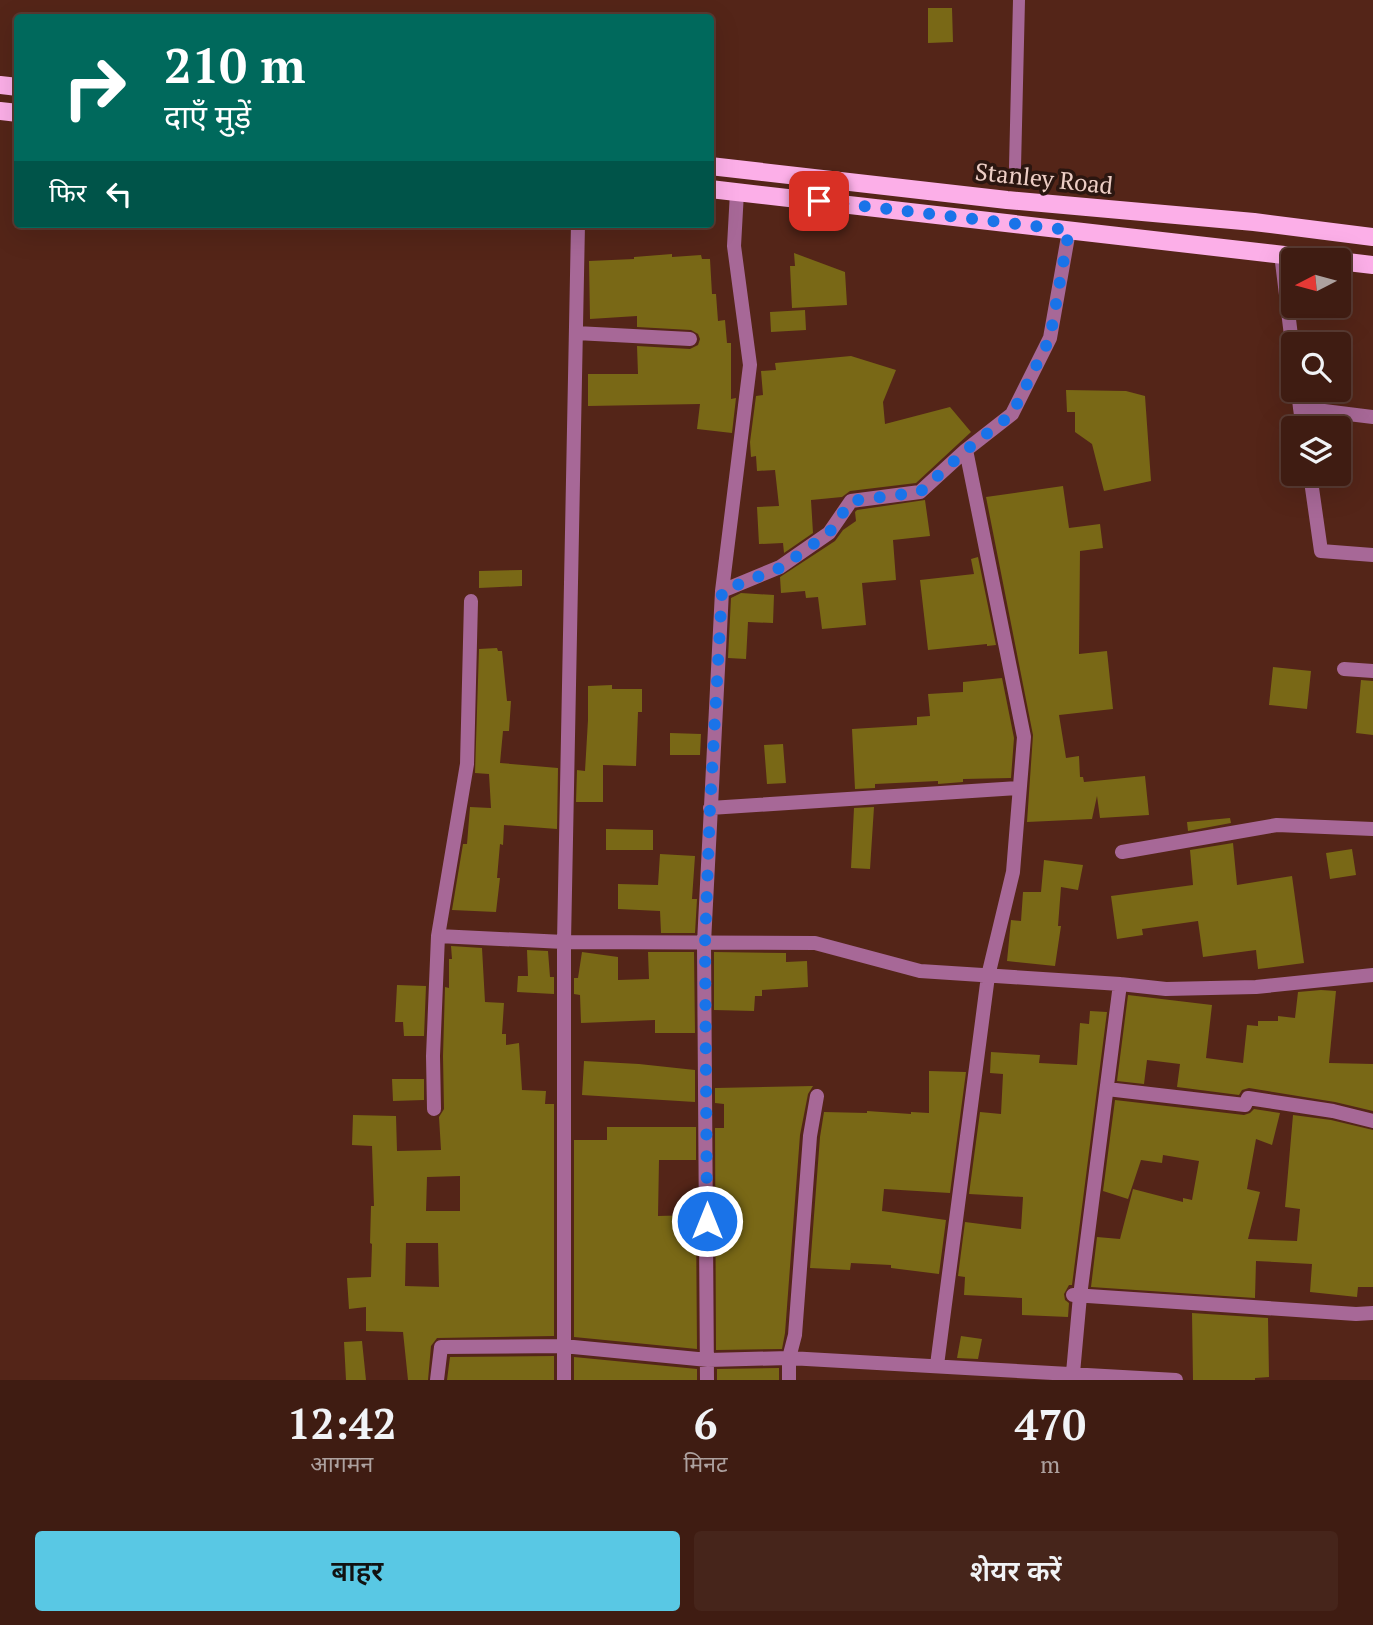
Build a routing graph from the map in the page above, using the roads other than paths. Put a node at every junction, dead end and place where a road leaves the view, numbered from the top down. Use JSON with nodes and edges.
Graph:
{"nodes":[{"id":1,"x":1019,"y":0,"type":"edge"},
{"id":2,"x":714,"y":166,"type":"edge"},
{"id":3,"x":1016,"y":167,"type":"dead end"},
{"id":4,"x":714,"y":189,"type":"edge"},
{"id":5,"x":737,"y":192,"type":"junction"},
{"id":6,"x":578,"y":228,"type":"edge"},
{"id":7,"x":1069,"y":230,"type":"junction"},
{"id":8,"x":1373,"y":237,"type":"edge"},
{"id":9,"x":1281,"y":254,"type":"edge"},
{"id":10,"x":1351,"y":263,"type":"edge"},
{"id":11,"x":1373,"y":265,"type":"edge"},
{"id":12,"x":576,"y":333,"type":"junction"},
{"id":13,"x":690,"y":339,"type":"dead end"},
{"id":14,"x":1299,"y":402,"type":"edge"},
{"id":15,"x":1300,"y":408,"type":"junction"},
{"id":16,"x":1301,"y":416,"type":"edge"},
{"id":17,"x":1373,"y":417,"type":"edge"},
{"id":18,"x":966,"y":450,"type":"junction"},
{"id":19,"x":1312,"y":486,"type":"edge"},
{"id":20,"x":1373,"y":555,"type":"edge"},
{"id":21,"x":722,"y":591,"type":"junction"},
{"id":22,"x":471,"y":601,"type":"dead end"},
{"id":23,"x":1344,"y":669,"type":"dead end"},
{"id":24,"x":1373,"y":671,"type":"edge"},
{"id":25,"x":1019,"y":788,"type":"junction"},
{"id":26,"x":710,"y":808,"type":"junction"},
{"id":27,"x":1373,"y":829,"type":"edge"},
{"id":28,"x":1122,"y":852,"type":"dead end"},
{"id":29,"x":438,"y":936,"type":"junction"},
{"id":30,"x":564,"y":942,"type":"junction"},
{"id":31,"x":705,"y":943,"type":"junction"},
{"id":32,"x":988,"y":975,"type":"junction"},
{"id":33,"x":1373,"y":975,"type":"edge"},
{"id":34,"x":1120,"y":984,"type":"junction"},
{"id":35,"x":1107,"y":1089,"type":"junction"},
{"id":36,"x":817,"y":1096,"type":"dead end"},
{"id":37,"x":434,"y":1108,"type":"dead end"},
{"id":38,"x":1373,"y":1121,"type":"edge"},
{"id":39,"x":1076,"y":1296,"type":"junction"},
{"id":40,"x":1373,"y":1313,"type":"edge"},
{"id":41,"x":563,"y":1346,"type":"junction"},
{"id":42,"x":789,"y":1358,"type":"junction"},
{"id":43,"x":708,"y":1360,"type":"junction"},
{"id":44,"x":937,"y":1366,"type":"junction"},
{"id":45,"x":1073,"y":1373,"type":"junction"},
{"id":46,"x":437,"y":1380,"type":"edge"},
{"id":47,"x":564,"y":1380,"type":"edge"},
{"id":48,"x":707,"y":1380,"type":"edge"},
{"id":49,"x":789,"y":1380,"type":"edge"},
{"id":50,"x":1176,"y":1380,"type":"edge"}],
"edges":[{"from":1,"to":3,"type":"lane"},
{"from":2,"to":8,"type":"main road","name":"Stanley Road"},
{"from":4,"to":5,"type":"main road","name":"Stanley Road"},
{"from":5,"to":7,"type":"main road","name":"Stanley Road"},
{"from":5,"to":21,"type":"street"},
{"from":6,"to":12,"type":"street"},
{"from":7,"to":9,"type":"main road","name":"Stanley Road"},
{"from":7,"to":18,"type":"street"},
{"from":10,"to":11,"type":"main road","name":"Stanley Road"},
{"from":12,"to":13,"type":"street"},
{"from":12,"to":30,"type":"street"},
{"from":14,"to":15,"type":"street"},
{"from":15,"to":16,"type":"street"},
{"from":15,"to":17,"type":"street"},
{"from":18,"to":21,"type":"street"},
{"from":18,"to":25,"type":"street"},
{"from":19,"to":20,"type":"street"},
{"from":21,"to":26,"type":"street"},
{"from":22,"to":29,"type":"street"},
{"from":23,"to":24,"type":"street"},
{"from":25,"to":26,"type":"street"},
{"from":25,"to":32,"type":"street"},
{"from":26,"to":31,"type":"street"},
{"from":27,"to":28,"type":"street"},
{"from":29,"to":30,"type":"street"},
{"from":29,"to":37,"type":"street"},
{"from":30,"to":31,"type":"street"},
{"from":30,"to":41,"type":"street"},
{"from":31,"to":32,"type":"street"},
{"from":31,"to":43,"type":"street"},
{"from":32,"to":34,"type":"street"},
{"from":32,"to":44,"type":"street"},
{"from":33,"to":34,"type":"street"},
{"from":34,"to":35,"type":"street"},
{"from":35,"to":38,"type":"street"},
{"from":35,"to":39,"type":"street"},
{"from":36,"to":42,"type":"street"},
{"from":39,"to":40,"type":"street"},
{"from":39,"to":45,"type":"street"},
{"from":41,"to":43,"type":"street"},
{"from":41,"to":46,"type":"street"},
{"from":41,"to":47,"type":"street"},
{"from":42,"to":43,"type":"street"},
{"from":42,"to":44,"type":"street"},
{"from":42,"to":49,"type":"street"},
{"from":43,"to":48,"type":"street"},
{"from":44,"to":45,"type":"street"},
{"from":45,"to":50,"type":"street"}]}
